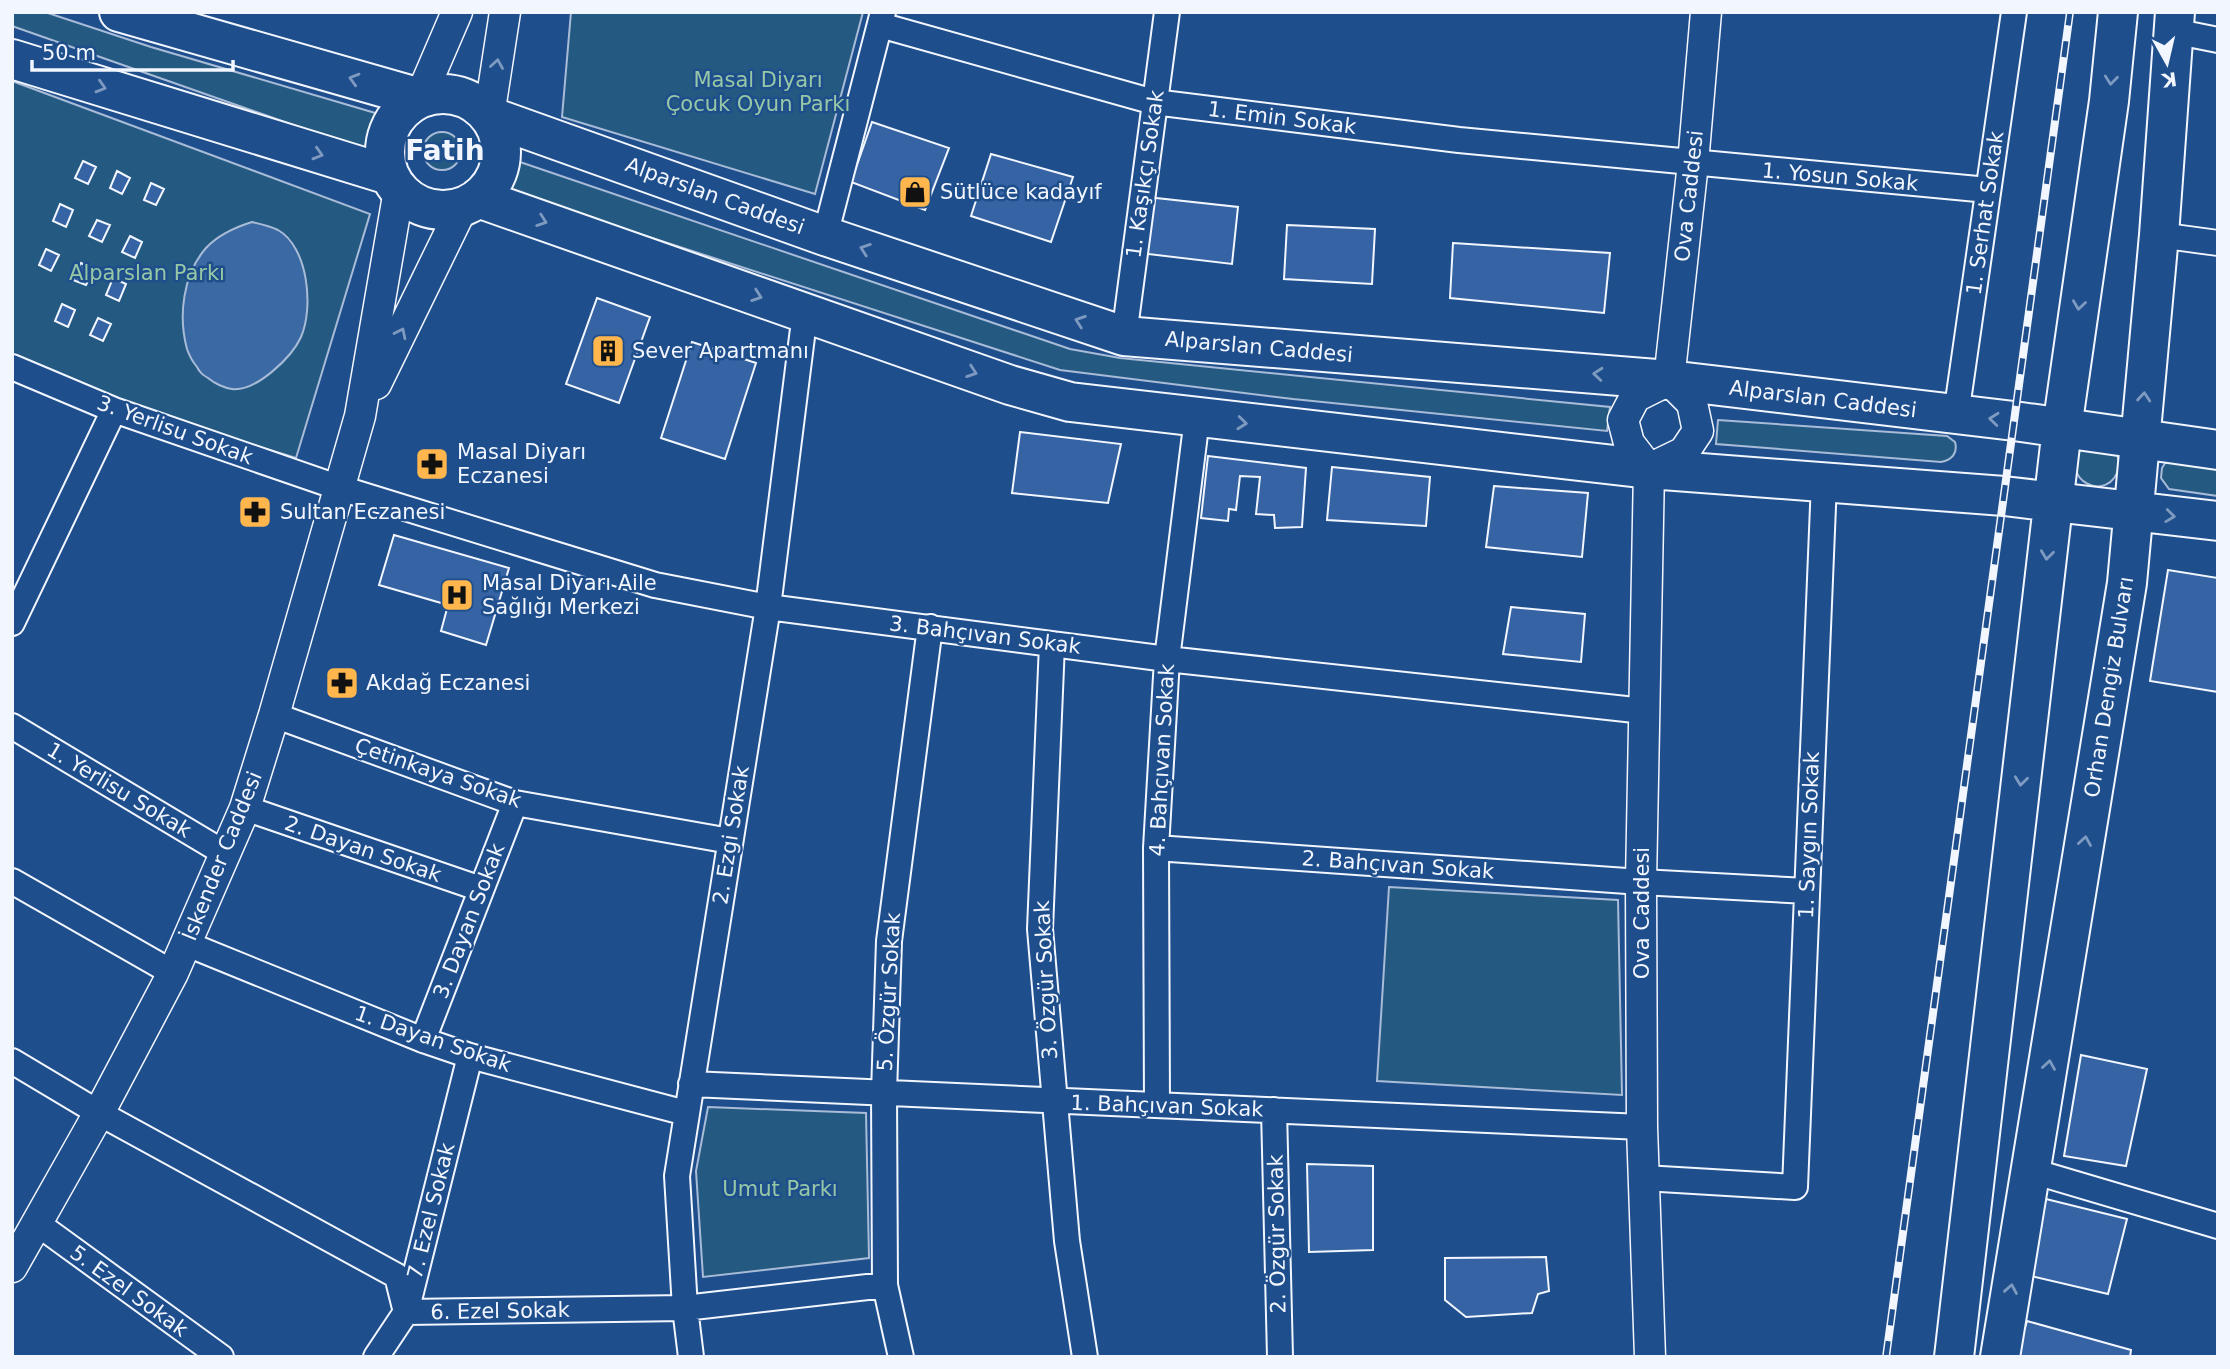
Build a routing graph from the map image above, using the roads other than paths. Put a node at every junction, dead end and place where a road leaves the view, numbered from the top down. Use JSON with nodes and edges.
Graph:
{"nodes":[{"id":1,"x":119,"y":12,"type":"edge"},
{"id":2,"x":457,"y":12,"type":"edge"},
{"id":3,"x":505,"y":12,"type":"edge"},
{"id":4,"x":1167,"y":12,"type":"edge"},
{"id":5,"x":1706,"y":12,"type":"edge"},
{"id":6,"x":2014,"y":12,"type":"edge"},
{"id":7,"x":2118,"y":12,"type":"edge"},
{"id":8,"x":882,"y":18,"type":"edge"},
{"id":9,"x":2174,"y":22,"type":"edge"},
{"id":10,"x":2218,"y":40,"type":"edge"},
{"id":11,"x":12,"y":59,"type":"edge"},
{"id":12,"x":420,"y":98,"type":"junction"},
{"id":13,"x":1154,"y":102,"type":"junction"},
{"id":14,"x":489,"y":116,"type":"junction"},
{"id":15,"x":1693,"y":163,"type":"junction"},
{"id":16,"x":394,"y":183,"type":"junction"},
{"id":17,"x":1987,"y":190,"type":"junction"},
{"id":18,"x":470,"y":202,"type":"junction"},
{"id":19,"x":2159,"y":235,"type":"junction"},
{"id":20,"x":825,"y":236,"type":"junction"},
{"id":21,"x":2218,"y":243,"type":"edge"},
{"id":22,"x":805,"y":313,"type":"junction"},
{"id":23,"x":1124,"y":336,"type":"junction"},
{"id":24,"x":12,"y":367,"type":"edge"},
{"id":25,"x":1669,"y":380,"type":"junction"},
{"id":26,"x":114,"y":410,"type":"junction"},
{"id":27,"x":1956,"y":415,"type":"junction"},
{"id":28,"x":360,"y":416,"type":"junction"},
{"id":29,"x":1197,"y":418,"type":"junction"},
{"id":30,"x":2062,"y":428,"type":"junction"},
{"id":31,"x":2140,"y":439,"type":"junction"},
{"id":32,"x":2218,"y":450,"type":"edge"},
{"id":33,"x":1649,"y":469,"type":"junction"},
{"id":34,"x":1824,"y":482,"type":"junction"},
{"id":35,"x":340,"y":488,"type":"junction"},
{"id":36,"x":2053,"y":503,"type":"junction"},
{"id":37,"x":2133,"y":512,"type":"junction"},
{"id":38,"x":2218,"y":522,"type":"edge"},
{"id":39,"x":768,"y":607,"type":"junction"},
{"id":40,"x":12,"y":623,"type":"edge"},
{"id":41,"x":930,"y":627,"type":"junction"},
{"id":42,"x":1052,"y":644,"type":"junction"},
{"id":43,"x":1167,"y":659,"type":"junction"},
{"id":44,"x":1644,"y":711,"type":"junction"},
{"id":45,"x":274,"y":715,"type":"junction"},
{"id":46,"x":12,"y":726,"type":"edge"},
{"id":47,"x":515,"y":803,"type":"junction"},
{"id":48,"x":245,"y":808,"type":"junction"},
{"id":49,"x":730,"y":841,"type":"junction"},
{"id":50,"x":1156,"y":848,"type":"junction"},
{"id":51,"x":226,"y":854,"type":"junction"},
{"id":52,"x":12,"y":881,"type":"edge"},
{"id":53,"x":1641,"y":882,"type":"junction"},
{"id":54,"x":481,"y":889,"type":"junction"},
{"id":55,"x":1807,"y":891,"type":"junction"},
{"id":56,"x":187,"y":944,"type":"junction"},
{"id":57,"x":173,"y":973,"type":"junction"},
{"id":58,"x":422,"y":1040,"type":"junction"},
{"id":59,"x":470,"y":1056,"type":"junction"},
{"id":60,"x":12,"y":1061,"type":"edge"},
{"id":61,"x":691,"y":1084,"type":"junction"},
{"id":62,"x":884,"y":1093,"type":"junction"},
{"id":63,"x":1054,"y":1101,"type":"junction"},
{"id":64,"x":1157,"y":1105,"type":"junction"},
{"id":65,"x":1274,"y":1110,"type":"junction"},
{"id":66,"x":99,"y":1113,"type":"junction"},
{"id":67,"x":687,"y":1113,"type":"junction"},
{"id":68,"x":1642,"y":1127,"type":"junction"},
{"id":69,"x":2032,"y":1171,"type":"junction"},
{"id":70,"x":1644,"y":1178,"type":"junction"},
{"id":71,"x":38,"y":1224,"type":"junction"},
{"id":72,"x":2218,"y":1226,"type":"edge"},
{"id":73,"x":12,"y":1267,"type":"edge"},
{"id":74,"x":885,"y":1285,"type":"junction"},
{"id":75,"x":685,"y":1308,"type":"junction"},
{"id":76,"x":406,"y":1312,"type":"junction"},
{"id":77,"x":221,"y":1357,"type":"edge"},
{"id":78,"x":376,"y":1357,"type":"edge"},
{"id":79,"x":691,"y":1357,"type":"edge"},
{"id":80,"x":901,"y":1357,"type":"edge"},
{"id":81,"x":1085,"y":1357,"type":"edge"},
{"id":82,"x":1280,"y":1357,"type":"edge"},
{"id":83,"x":1650,"y":1357,"type":"edge"},
{"id":84,"x":1954,"y":1357,"type":"edge"},
{"id":85,"x":2000,"y":1357,"type":"edge"}],
"edges":[{"from":12,"to":1,"type":"main road","name":"Alparslan Caddesi","one_way":true},
{"from":2,"to":12,"type":"street"},
{"from":14,"to":3,"type":"street","one_way":true},
{"from":4,"to":13,"type":"street","name":"1. Kaşıkçı Sokak"},
{"from":5,"to":15,"type":"street","name":"Ova Caddesi"},
{"from":6,"to":17,"type":"street","name":"1. Serhat Sokak"},
{"from":7,"to":30,"type":"main road","one_way":true},
{"from":8,"to":13,"type":"street","name":"1. Emin Sokak"},
{"from":8,"to":20,"type":"street"},
{"from":9,"to":10,"type":"street"},
{"from":9,"to":19,"type":"main road","name":"Orhan Dengiz Bulvarı"},
{"from":11,"to":16,"type":"main road","one_way":true},
{"from":12,"to":14,"type":"main road","name":"Alparslan Caddesi"},
{"from":12,"to":16,"type":"main road"},
{"from":13,"to":15,"type":"street","name":"1. Emin Sokak"},
{"from":13,"to":23,"type":"street","name":"1. Kaşıkçı Sokak"},
{"from":14,"to":18,"type":"main road"},
{"from":14,"to":20,"type":"main road","name":"Alparslan Caddesi"},
{"from":15,"to":17,"type":"street","name":"1. Yosun Sokak"},
{"from":15,"to":25,"type":"street","name":"Ova Caddesi"},
{"from":16,"to":18,"type":"main road"},
{"from":16,"to":28,"type":"street"},
{"from":17,"to":27,"type":"street","name":"1. Serhat Sokak"},
{"from":18,"to":22,"type":"main road","one_way":true},
{"from":28,"to":18,"type":"street","one_way":true},
{"from":19,"to":21,"type":"street"},
{"from":31,"to":19,"type":"main road","name":"Orhan Dengiz Bulvarı","one_way":true},
{"from":23,"to":20,"type":"main road","name":"Alparslan Caddesi","one_way":true},
{"from":22,"to":29,"type":"main road","one_way":true},
{"from":22,"to":39,"type":"street","name":"2. Ezgi Sokak"},
{"from":25,"to":23,"type":"main road","name":"Alparslan Caddesi","one_way":true},
{"from":24,"to":26,"type":"street","name":"3. Yerlisu Sokak"},
{"from":25,"to":27,"type":"main road","name":"Alparslan Caddesi"},
{"from":25,"to":33,"type":"street"},
{"from":25,"to":33,"type":"street"},
{"from":26,"to":35,"type":"street","name":"3. Yerlisu Sokak"},
{"from":26,"to":40,"type":"street"},
{"from":30,"to":27,"type":"main road","name":"Alparslan Caddesi","one_way":true},
{"from":28,"to":35,"type":"street","name":"İskender Caddesi"},
{"from":29,"to":33,"type":"main road","one_way":true},
{"from":29,"to":43,"type":"street","name":"4. Bahçıvan Sokak"},
{"from":30,"to":31,"type":"main road","name":"Alparslan Caddesi"},
{"from":30,"to":36,"type":"main road"},
{"from":31,"to":32,"type":"main road","name":"Alparslan Caddesi"},
{"from":31,"to":37,"type":"main road","name":"Orhan Dengiz Bulvarı"},
{"from":33,"to":34,"type":"main road"},
{"from":33,"to":44,"type":"street","name":"Ova Caddesi"},
{"from":34,"to":36,"type":"main road"},
{"from":34,"to":55,"type":"street","name":"1. Saygın Sokak"},
{"from":35,"to":39,"type":"street","name":"3. Bahçıvan Sokak"},
{"from":35,"to":45,"type":"street","name":"İskender Caddesi"},
{"from":36,"to":37,"type":"main road"},
{"from":36,"to":84,"type":"main road","one_way":true},
{"from":37,"to":38,"type":"main road","one_way":true},
{"from":69,"to":37,"type":"main road","name":"Orhan Dengiz Bulvarı","one_way":true},
{"from":39,"to":41,"type":"street","name":"3. Bahçıvan Sokak"},
{"from":39,"to":49,"type":"street","name":"2. Ezgi Sokak"},
{"from":41,"to":42,"type":"street","name":"3. Bahçıvan Sokak"},
{"from":41,"to":62,"type":"street","name":"5. Özgür Sokak"},
{"from":42,"to":43,"type":"street","name":"3. Bahçıvan Sokak"},
{"from":42,"to":63,"type":"street","name":"3. Özgür Sokak"},
{"from":43,"to":44,"type":"street","name":"3. Bahçıvan Sokak"},
{"from":43,"to":50,"type":"street","name":"4. Bahçıvan Sokak"},
{"from":44,"to":53,"type":"street","name":"Ova Caddesi"},
{"from":45,"to":47,"type":"street","name":"Çetinkaya Sokak"},
{"from":45,"to":48,"type":"street","name":"İskender Caddesi"},
{"from":46,"to":51,"type":"street","name":"1. Yerlisu Sokak"},
{"from":47,"to":49,"type":"street","name":"Çetinkaya Sokak"},
{"from":47,"to":54,"type":"street","name":"3. Dayan Sokak"},
{"from":48,"to":51,"type":"street","name":"İskender Caddesi"},
{"from":48,"to":54,"type":"street","name":"2. Dayan Sokak"},
{"from":49,"to":61,"type":"street","name":"2. Ezgi Sokak"},
{"from":50,"to":53,"type":"street","name":"2. Bahçıvan Sokak"},
{"from":50,"to":64,"type":"street","name":"4. Bahçıvan Sokak"},
{"from":51,"to":56,"type":"street","name":"İskender Caddesi"},
{"from":52,"to":57,"type":"street"},
{"from":53,"to":55,"type":"street","name":"2. Bahçıvan Sokak"},
{"from":53,"to":68,"type":"street","name":"Ova Caddesi"},
{"from":54,"to":58,"type":"street","name":"3. Dayan Sokak"},
{"from":55,"to":70,"type":"street","name":"1. Saygın Sokak"},
{"from":56,"to":57,"type":"street","name":"İskender Caddesi"},
{"from":56,"to":58,"type":"street","name":"1. Dayan Sokak"},
{"from":57,"to":66,"type":"street","name":"İskender Caddesi"},
{"from":58,"to":59,"type":"street","name":"1. Dayan Sokak"},
{"from":59,"to":67,"type":"street","name":"1. Dayan Sokak"},
{"from":59,"to":76,"type":"street","name":"7. Ezel Sokak"},
{"from":60,"to":66,"type":"street","name":"6. Ezel Sokak"},
{"from":61,"to":62,"type":"street","name":"1. Bahçıvan Sokak"},
{"from":61,"to":67,"type":"street","name":"2. Ezgi Sokak"},
{"from":62,"to":63,"type":"street","name":"1. Bahçıvan Sokak"},
{"from":62,"to":74,"type":"street","name":"5. Özgür Sokak"},
{"from":63,"to":64,"type":"street","name":"1. Bahçıvan Sokak"},
{"from":63,"to":81,"type":"street","name":"3. Özgür Sokak"},
{"from":64,"to":65,"type":"street","name":"1. Bahçıvan Sokak"},
{"from":65,"to":68,"type":"street","name":"1. Bahçıvan Sokak"},
{"from":65,"to":82,"type":"street","name":"2. Özgür Sokak"},
{"from":66,"to":71,"type":"street","name":"İskender Caddesi"},
{"from":66,"to":76,"type":"street","name":"6. Ezel Sokak"},
{"from":67,"to":75,"type":"street","name":"2. Ezgi Sokak"},
{"from":68,"to":70,"type":"street","name":"Ova Caddesi"},
{"from":69,"to":72,"type":"street"},
{"from":85,"to":69,"type":"main road","name":"Orhan Dengiz Bulvarı","one_way":true},
{"from":70,"to":83,"type":"street","name":"Ova Caddesi"},
{"from":71,"to":73,"type":"street","name":"İskender Caddesi"},
{"from":71,"to":77,"type":"street","name":"5. Ezel Sokak"},
{"from":74,"to":75,"type":"street","name":"6. Ezel Sokak"},
{"from":74,"to":80,"type":"street","name":"5. Özgür Sokak"},
{"from":75,"to":76,"type":"street","name":"6. Ezel Sokak"},
{"from":75,"to":79,"type":"street","name":"2. Ezgi Sokak"},
{"from":76,"to":78,"type":"street","name":"7. Ezel Sokak"}]}
